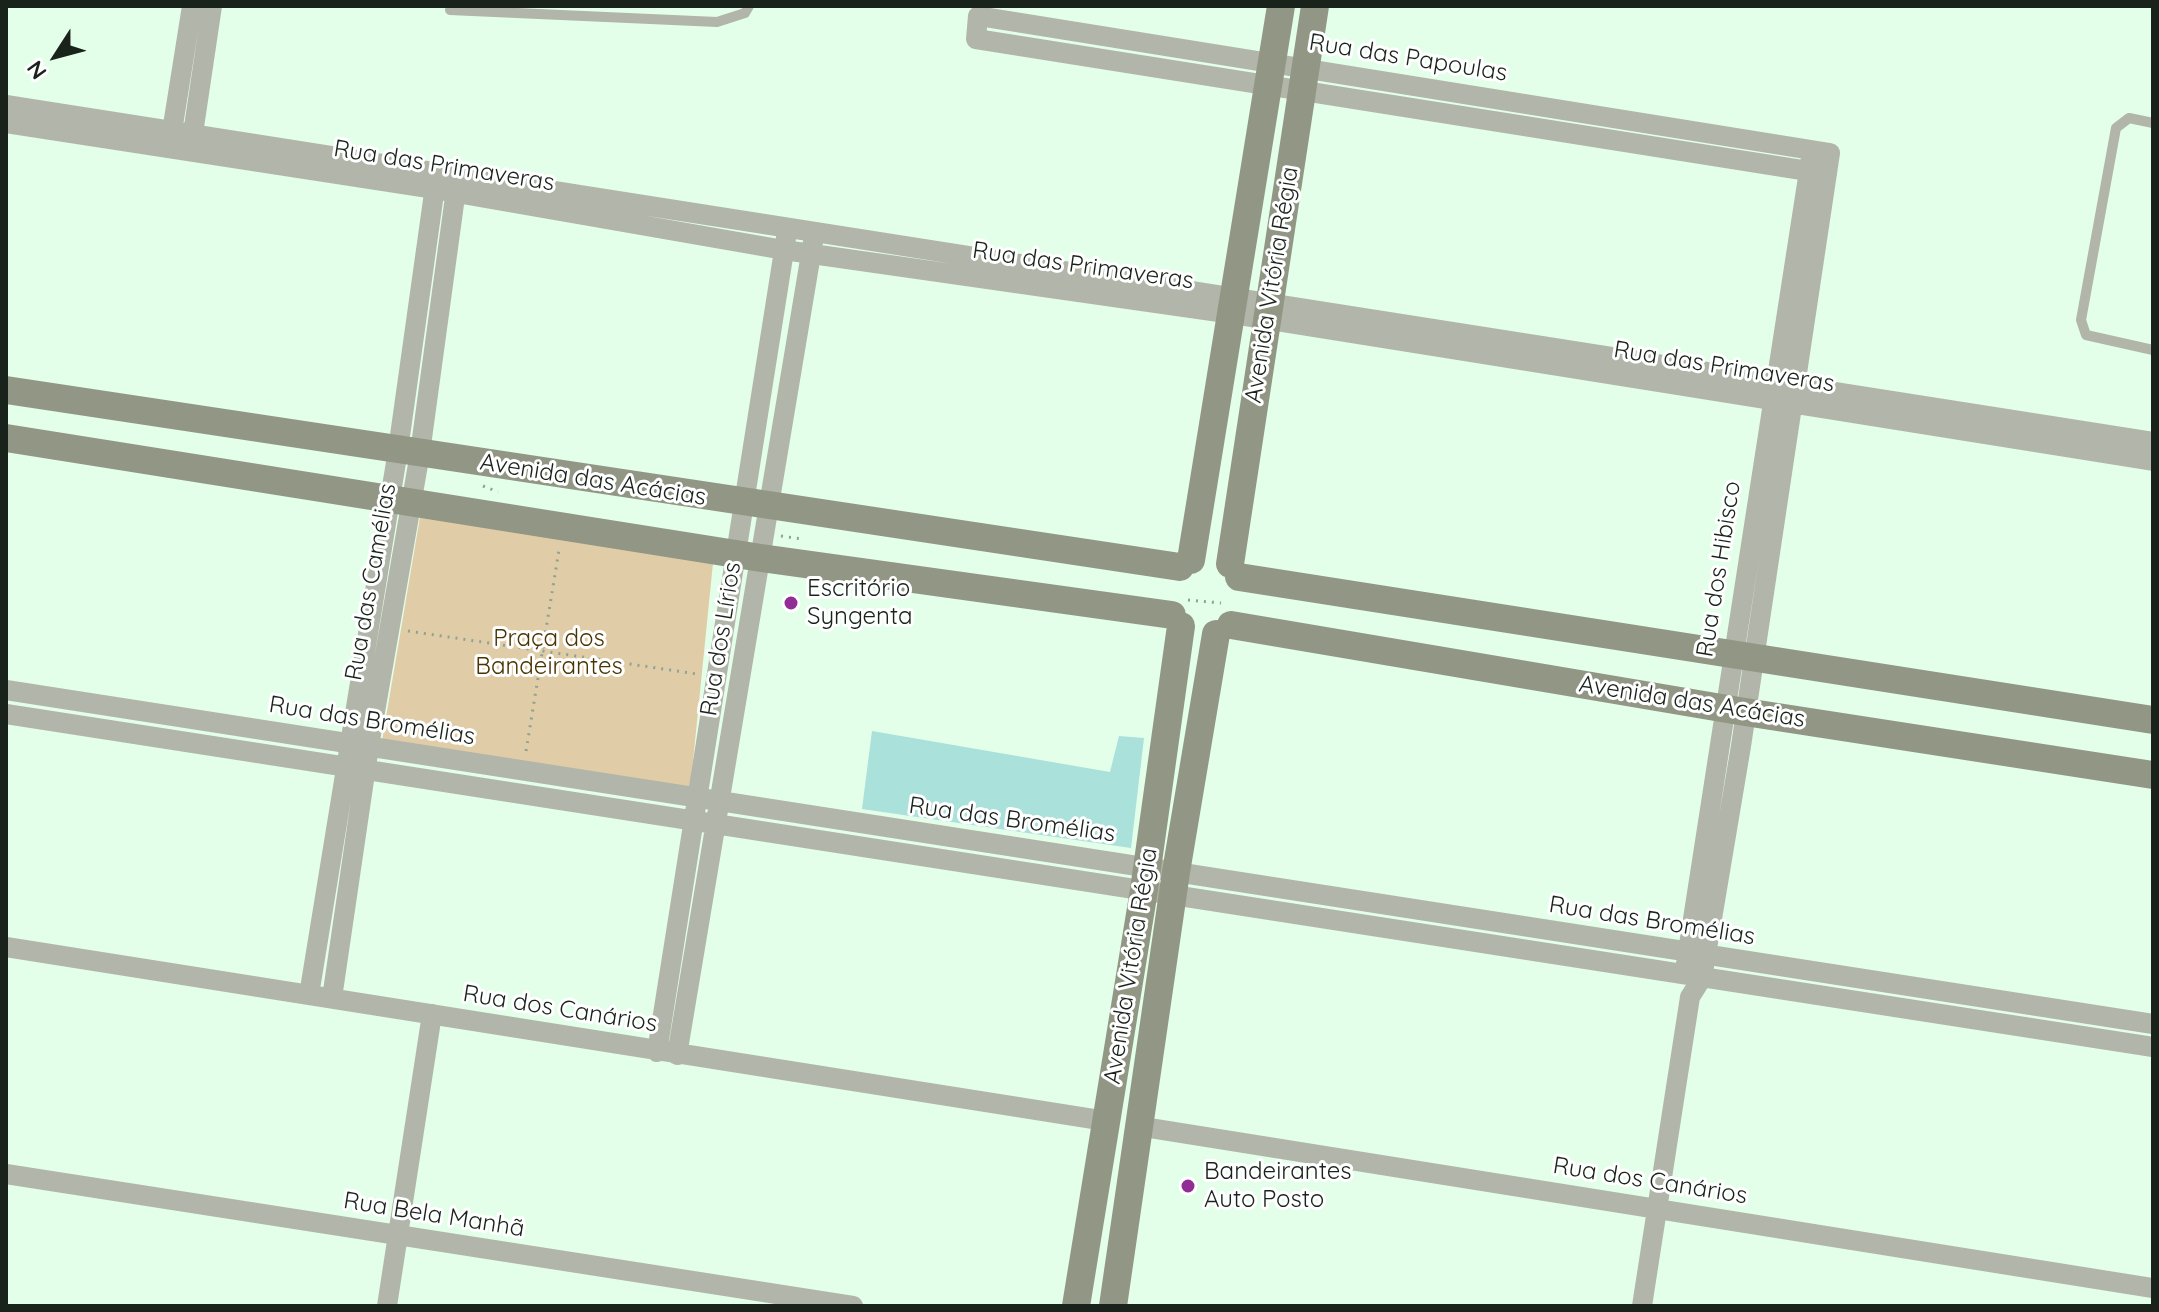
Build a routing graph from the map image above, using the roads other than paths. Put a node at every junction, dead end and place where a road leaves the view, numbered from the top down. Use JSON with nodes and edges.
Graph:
{"nodes":[{"id":1,"x":192,"y":6,"type":"edge"},
{"id":2,"x":212,"y":6,"type":"edge"},
{"id":3,"x":749,"y":6,"type":"edge"},
{"id":4,"x":1281,"y":6,"type":"edge"},
{"id":5,"x":1315,"y":6,"type":"edge"},
{"id":6,"x":450,"y":10,"type":"dead end"},
{"id":7,"x":1270,"y":74,"type":"junction"},
{"id":8,"x":1304,"y":79,"type":"junction"},
{"id":9,"x":6,"y":105,"type":"edge"},
{"id":10,"x":6,"y":123,"type":"edge"},
{"id":11,"x":2153,"y":123,"type":"edge"},
{"id":12,"x":181,"y":141,"type":"junction"},
{"id":13,"x":1820,"y":162,"type":"joint"},
{"id":14,"x":436,"y":180,"type":"junction"},
{"id":15,"x":457,"y":184,"type":"junction"},
{"id":16,"x":788,"y":226,"type":"junction"},
{"id":17,"x":815,"y":231,"type":"junction"},
{"id":18,"x":784,"y":250,"type":"junction"},
{"id":19,"x":811,"y":254,"type":"junction"},
{"id":20,"x":1234,"y":305,"type":"junction"},
{"id":21,"x":1269,"y":311,"type":"junction"},
{"id":22,"x":2153,"y":350,"type":"edge"},
{"id":23,"x":6,"y":390,"type":"edge"},
{"id":24,"x":1783,"y":394,"type":"junction"},
{"id":25,"x":6,"y":438,"type":"edge"},
{"id":26,"x":2153,"y":442,"type":"edge"},
{"id":27,"x":409,"y":451,"type":"junction"},
{"id":28,"x":2153,"y":461,"type":"edge"},
{"id":29,"x":401,"y":500,"type":"junction"},
{"id":30,"x":757,"y":505,"type":"junction"},
{"id":31,"x":748,"y":555,"type":"junction"},
{"id":32,"x":1186,"y":563,"type":"junction"},
{"id":33,"x":1235,"y":571,"type":"junction"},
{"id":34,"x":1176,"y":620,"type":"junction"},
{"id":35,"x":1224,"y":630,"type":"junction"},
{"id":36,"x":1743,"y":657,"type":"junction"},
{"id":37,"x":6,"y":690,"type":"edge"},
{"id":38,"x":1735,"y":710,"type":"junction"},
{"id":39,"x":6,"y":714,"type":"edge"},
{"id":40,"x":2153,"y":720,"type":"edge"},
{"id":41,"x":359,"y":744,"type":"junction"},
{"id":42,"x":356,"y":768,"type":"junction"},
{"id":43,"x":2153,"y":775,"type":"edge"},
{"id":44,"x":697,"y":800,"type":"junction"},
{"id":45,"x":720,"y":804,"type":"junction"},
{"id":46,"x":694,"y":822,"type":"junction"},
{"id":47,"x":716,"y":826,"type":"junction"},
{"id":48,"x":1145,"y":878,"type":"junction"},
{"id":49,"x":1175,"y":884,"type":"junction"},
{"id":50,"x":6,"y":947,"type":"edge"},
{"id":51,"x":1697,"y":955,"type":"junction"},
{"id":52,"x":1693,"y":976,"type":"junction"},
{"id":53,"x":309,"y":995,"type":"junction"},
{"id":54,"x":332,"y":998,"type":"junction"},
{"id":55,"x":432,"y":1014,"type":"junction"},
{"id":56,"x":2153,"y":1024,"type":"edge"},
{"id":57,"x":2153,"y":1047,"type":"edge"},
{"id":58,"x":667,"y":1054,"type":"junction"},
{"id":59,"x":1106,"y":1121,"type":"junction"},
{"id":60,"x":1138,"y":1126,"type":"junction"},
{"id":61,"x":6,"y":1174,"type":"edge"},
{"id":62,"x":1657,"y":1209,"type":"junction"},
{"id":63,"x":398,"y":1236,"type":"junction"},
{"id":64,"x":2153,"y":1288,"type":"edge"},
{"id":65,"x":387,"y":1306,"type":"edge"},
{"id":66,"x":853,"y":1306,"type":"edge"},
{"id":67,"x":1076,"y":1306,"type":"edge"},
{"id":68,"x":1113,"y":1306,"type":"edge"},
{"id":69,"x":1642,"y":1306,"type":"edge"}],
"edges":[{"from":1,"to":12,"type":"street"},
{"from":2,"to":12,"type":"street"},
{"from":3,"to":6,"type":"lane"},
{"from":4,"to":7,"type":"street","name":"Avenida Vitória Régia"},
{"from":5,"to":8,"type":"street","name":"Avenida Vitória Régia"},
{"from":7,"to":7,"type":"street","name":"Rua das Papoulas"},
{"from":7,"to":8,"type":"street","name":"Rua das Papoulas"},
{"from":7,"to":20,"type":"street","name":"Avenida Vitória Régia"},
{"from":8,"to":13,"type":"street","name":"Rua das Papoulas"},
{"from":8,"to":21,"type":"street","name":"Avenida Vitória Régia"},
{"from":9,"to":12,"type":"street","name":"Rua das Primaveras"},
{"from":10,"to":12,"type":"street","name":"Rua das Primaveras"},
{"from":11,"to":22,"type":"lane"},
{"from":12,"to":14,"type":"street","name":"Rua das Primaveras"},
{"from":13,"to":24,"type":"street","name":"Rua dos Hibisco"},
{"from":14,"to":15,"type":"street","name":"Rua das Primaveras"},
{"from":14,"to":27,"type":"street","name":"Rua das Camélias"},
{"from":15,"to":16,"type":"street","name":"Rua das Primaveras"},
{"from":15,"to":18,"type":"street","name":"Rua das Primaveras"},
{"from":15,"to":27,"type":"street","name":"Rua das Camélias"},
{"from":16,"to":17,"type":"street","name":"Rua das Primaveras"},
{"from":16,"to":18,"type":"street","name":"Rua dos Lírios"},
{"from":17,"to":19,"type":"street","name":"Rua dos Lírios"},
{"from":17,"to":20,"type":"street","name":"Rua das Primaveras"},
{"from":18,"to":19,"type":"street","name":"Rua das Primaveras"},
{"from":18,"to":30,"type":"street","name":"Rua dos Lírios"},
{"from":19,"to":20,"type":"street","name":"Rua das Primaveras"},
{"from":19,"to":30,"type":"street","name":"Rua dos Lírios"},
{"from":20,"to":21,"type":"street","name":"Rua das Primaveras"},
{"from":20,"to":32,"type":"street","name":"Avenida Vitória Régia"},
{"from":21,"to":24,"type":"street","name":"Rua das Primaveras"},
{"from":21,"to":33,"type":"street","name":"Avenida Vitória Régia"},
{"from":23,"to":27,"type":"street","name":"Avenida das Acácias"},
{"from":24,"to":26,"type":"street","name":"Rua das Primaveras"},
{"from":24,"to":28,"type":"street","name":"Rua das Primaveras"},
{"from":24,"to":36,"type":"street","name":"Rua dos Hibisco"},
{"from":25,"to":29,"type":"street","name":"Avenida das Acácias"},
{"from":27,"to":29,"type":"street","name":"Rua das Camélias"},
{"from":27,"to":30,"type":"street","name":"Avenida das Acácias"},
{"from":29,"to":31,"type":"street","name":"Avenida das Acácias"},
{"from":29,"to":41,"type":"street","name":"Rua das Camélias"},
{"from":29,"to":41,"type":"street","name":"Rua das Camélias"},
{"from":30,"to":31,"type":"street","name":"Rua dos Lírios"},
{"from":30,"to":32,"type":"street","name":"Avenida das Acácias"},
{"from":31,"to":34,"type":"street","name":"Avenida das Acácias"},
{"from":31,"to":44,"type":"street","name":"Rua dos Lírios"},
{"from":31,"to":45,"type":"street","name":"Rua dos Lírios"},
{"from":32,"to":33,"type":"street"},
{"from":32,"to":34,"type":"street"},
{"from":33,"to":35,"type":"street"},
{"from":33,"to":36,"type":"street"},
{"from":34,"to":35,"type":"street"},
{"from":34,"to":48,"type":"street","name":"Avenida Vitória Régia"},
{"from":35,"to":38,"type":"street","name":"Avenida das Acácias"},
{"from":35,"to":49,"type":"street","name":"Avenida Vitória Régia"},
{"from":36,"to":38,"type":"street","name":"Rua dos Hibisco"},
{"from":36,"to":40,"type":"street"},
{"from":37,"to":41,"type":"street","name":"Rua das Bromélias"},
{"from":38,"to":43,"type":"street","name":"Avenida das Acácias"},
{"from":38,"to":51,"type":"street","name":"Rua dos Hibisco"},
{"from":39,"to":42,"type":"street","name":"Rua das Bromélias"},
{"from":41,"to":42,"type":"street","name":"Rua das Camélias"},
{"from":41,"to":44,"type":"street","name":"Rua das Bromélias"},
{"from":42,"to":46,"type":"street","name":"Rua das Bromélias"},
{"from":42,"to":53,"type":"street","name":"Rua das Camélias"},
{"from":42,"to":54,"type":"street","name":"Rua das Camélias"},
{"from":44,"to":45,"type":"street","name":"Rua das Bromélias"},
{"from":44,"to":46,"type":"street","name":"Rua dos Lírios"},
{"from":45,"to":47,"type":"street","name":"Rua dos Lírios"},
{"from":45,"to":48,"type":"street","name":"Rua das Bromélias"},
{"from":46,"to":47,"type":"street","name":"Rua das Bromélias"},
{"from":46,"to":58,"type":"street","name":"Rua dos Lírios"},
{"from":47,"to":48,"type":"street","name":"Rua das Bromélias"},
{"from":47,"to":58,"type":"street","name":"Rua dos Lírios"},
{"from":48,"to":49,"type":"street","name":"Rua das Bromélias"},
{"from":48,"to":59,"type":"street","name":"Avenida Vitória Régia"},
{"from":49,"to":51,"type":"street","name":"Rua das Bromélias"},
{"from":49,"to":52,"type":"street","name":"Rua das Bromélias"},
{"from":49,"to":60,"type":"street","name":"Avenida Vitória Régia"},
{"from":50,"to":53,"type":"street","name":"Rua dos Canários"},
{"from":51,"to":52,"type":"street","name":"Rua dos Hibisco"},
{"from":51,"to":56,"type":"street","name":"Rua das Bromélias"},
{"from":52,"to":57,"type":"street","name":"Rua das Bromélias"},
{"from":52,"to":62,"type":"street","name":"Rua dos Hibisco"},
{"from":53,"to":54,"type":"street","name":"Rua dos Canários"},
{"from":54,"to":55,"type":"street","name":"Rua dos Canários"},
{"from":55,"to":58,"type":"street","name":"Rua dos Canários"},
{"from":55,"to":63,"type":"street"},
{"from":58,"to":59,"type":"street","name":"Rua dos Canários"},
{"from":59,"to":60,"type":"street","name":"Rua dos Canários"},
{"from":59,"to":67,"type":"street","name":"Avenida Vitória Régia"},
{"from":60,"to":62,"type":"street","name":"Rua dos Canários"},
{"from":60,"to":68,"type":"street","name":"Avenida Vitória Régia"},
{"from":61,"to":63,"type":"street","name":"Rua Bela Manhã"},
{"from":62,"to":64,"type":"street","name":"Rua dos Canários"},
{"from":62,"to":69,"type":"street","name":"Rua dos Hibisco"},
{"from":63,"to":65,"type":"street"},
{"from":63,"to":66,"type":"street","name":"Rua Bela Manhã"}]}
